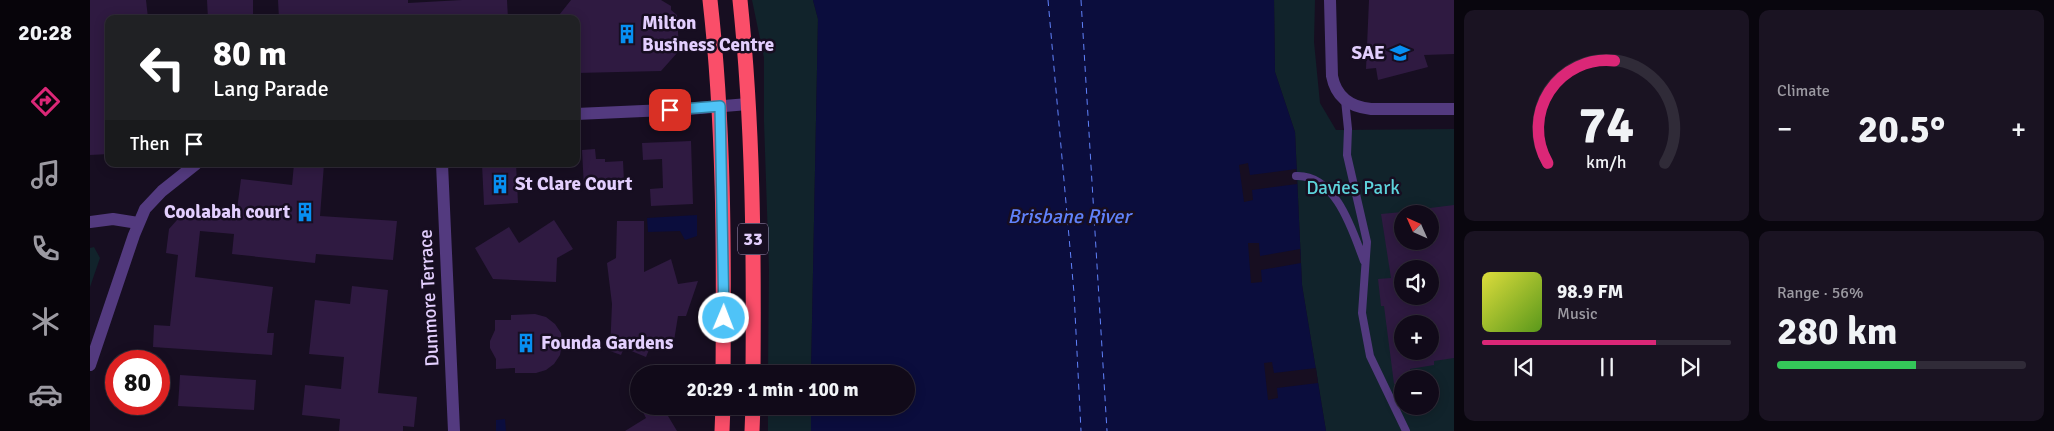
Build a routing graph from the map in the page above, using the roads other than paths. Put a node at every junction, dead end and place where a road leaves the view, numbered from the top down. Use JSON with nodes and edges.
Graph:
{"nodes":[{"id":1,"x":710,"y":0,"type":"edge"},
{"id":2,"x":740,"y":0,"type":"edge"},
{"id":3,"x":1330,"y":0,"type":"edge"},
{"id":4,"x":1345,"y":100,"type":"junction"},
{"id":5,"x":748,"y":104,"type":"junction"},
{"id":6,"x":720,"y":106,"type":"junction"},
{"id":7,"x":1454,"y":108,"type":"edge"},
{"id":8,"x":580,"y":114,"type":"edge"},
{"id":9,"x":192,"y":167,"type":"edge"},
{"id":10,"x":442,"y":167,"type":"edge"},
{"id":11,"x":1296,"y":176,"type":"dead end"},
{"id":12,"x":90,"y":222,"type":"edge"},
{"id":13,"x":138,"y":223,"type":"junction"},
{"id":14,"x":1365,"y":266,"type":"junction"},
{"id":15,"x":90,"y":365,"type":"edge"},
{"id":16,"x":723,"y":365,"type":"edge"},
{"id":17,"x":753,"y":365,"type":"edge"},
{"id":18,"x":723,"y":415,"type":"edge"},
{"id":19,"x":753,"y":415,"type":"edge"},
{"id":20,"x":454,"y":431,"type":"edge"},
{"id":21,"x":722,"y":431,"type":"edge"},
{"id":22,"x":752,"y":431,"type":"edge"},
{"id":23,"x":1406,"y":431,"type":"edge"}],
"edges":[{"from":1,"to":6,"type":"highway","number":"33"},
{"from":2,"to":5,"type":"highway","number":"33"},
{"from":3,"to":4,"type":"street"},
{"from":4,"to":7,"type":"street"},
{"from":4,"to":14,"type":"lane"},
{"from":5,"to":6,"type":"street"},
{"from":5,"to":17,"type":"highway","number":"33"},
{"from":6,"to":8,"type":"street"},
{"from":6,"to":16,"type":"highway","number":"33"},
{"from":9,"to":13,"type":"street"},
{"from":10,"to":20,"type":"street","name":"Dunmore Terrace"},
{"from":11,"to":14,"type":"lane"},
{"from":12,"to":13,"type":"street"},
{"from":13,"to":15,"type":"street"},
{"from":14,"to":23,"type":"lane"},
{"from":18,"to":21,"type":"highway"},
{"from":19,"to":22,"type":"highway"}]}
